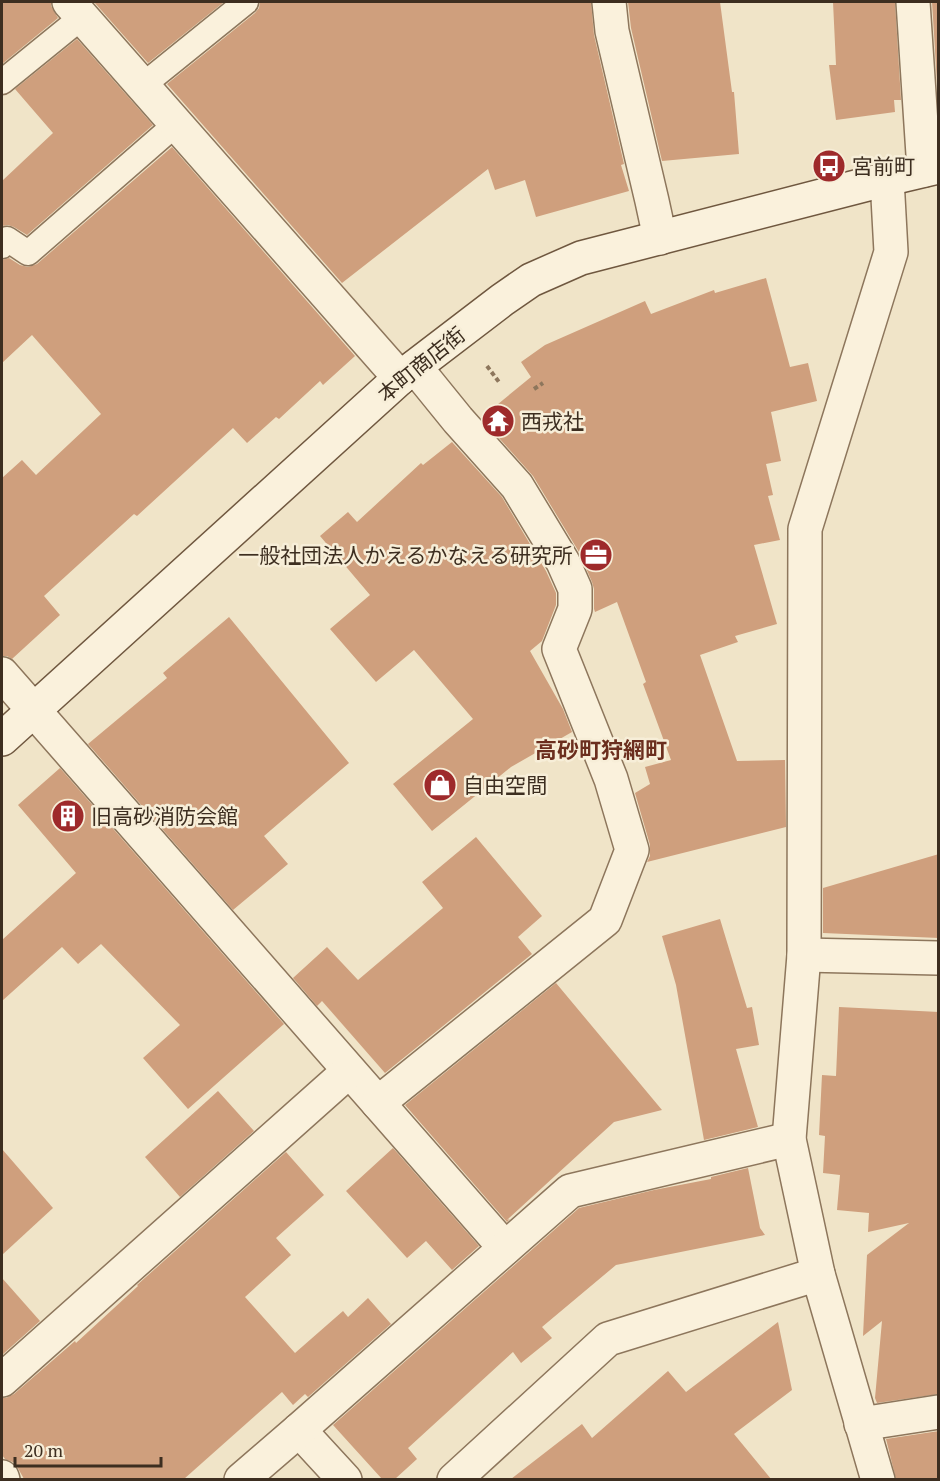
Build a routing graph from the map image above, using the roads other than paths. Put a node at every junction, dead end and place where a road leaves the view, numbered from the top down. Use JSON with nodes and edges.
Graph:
{"nodes":[{"id":1,"x":246,"y":2,"type":"edge"},
{"id":2,"x":609,"y":2,"type":"edge"},
{"id":3,"x":913,"y":2,"type":"edge"},
{"id":4,"x":75,"y":9,"type":"edge"},
{"id":5,"x":2,"y":82,"type":"edge"},
{"id":6,"x":142,"y":86,"type":"junction"},
{"id":7,"x":176,"y":124,"type":"junction"},
{"id":8,"x":931,"y":169,"type":"edge"},
{"id":9,"x":887,"y":179,"type":"junction"},
{"id":10,"x":660,"y":238,"type":"junction"},
{"id":11,"x":2,"y":246,"type":"edge"},
{"id":12,"x":407,"y":373,"type":"junction"},
{"id":13,"x":2,"y":674,"type":"edge"},
{"id":14,"x":33,"y":711,"type":"junction"},
{"id":15,"x":2,"y":739,"type":"edge"},
{"id":16,"x":804,"y":955,"type":"junction"},
{"id":17,"x":939,"y":958,"type":"edge"},
{"id":18,"x":349,"y":1071,"type":"junction"},
{"id":19,"x":378,"y":1103,"type":"junction"},
{"id":20,"x":789,"y":1139,"type":"junction"},
{"id":21,"x":505,"y":1248,"type":"junction"},
{"id":22,"x":818,"y":1274,"type":"junction"},
{"id":23,"x":2,"y":1380,"type":"edge"},
{"id":24,"x":939,"y":1412,"type":"edge"},
{"id":25,"x":861,"y":1424,"type":"junction"},
{"id":26,"x":299,"y":1430,"type":"junction"},
{"id":27,"x":241,"y":1479,"type":"edge"},
{"id":28,"x":345,"y":1479,"type":"edge"},
{"id":29,"x":454,"y":1479,"type":"edge"},
{"id":30,"x":878,"y":1479,"type":"edge"}],
"edges":[{"from":1,"to":6,"type":"lane"},
{"from":2,"to":10,"type":"street"},
{"from":3,"to":8,"type":"street"},
{"from":4,"to":5,"type":"lane"},
{"from":4,"to":6,"type":"street"},
{"from":6,"to":7,"type":"street"},
{"from":7,"to":11,"type":"lane"},
{"from":7,"to":12,"type":"street"},
{"from":8,"to":9,"type":"street","name":"本町商店街"},
{"from":9,"to":10,"type":"street","name":"本町商店街"},
{"from":9,"to":16,"type":"street"},
{"from":10,"to":12,"type":"street","name":"本町商店街"},
{"from":12,"to":14,"type":"street","name":"本町商店街"},
{"from":12,"to":19,"type":"street"},
{"from":13,"to":14,"type":"street"},
{"from":14,"to":15,"type":"street","name":"本町商店街"},
{"from":14,"to":18,"type":"street"},
{"from":16,"to":17,"type":"street"},
{"from":16,"to":20,"type":"street"},
{"from":18,"to":19,"type":"street"},
{"from":18,"to":23,"type":"street"},
{"from":19,"to":21,"type":"street"},
{"from":20,"to":21,"type":"street"},
{"from":20,"to":22,"type":"street"},
{"from":21,"to":26,"type":"street"},
{"from":22,"to":25,"type":"street"},
{"from":22,"to":29,"type":"street"},
{"from":24,"to":25,"type":"street"},
{"from":25,"to":30,"type":"street"},
{"from":26,"to":27,"type":"street"},
{"from":26,"to":28,"type":"street"}]}
